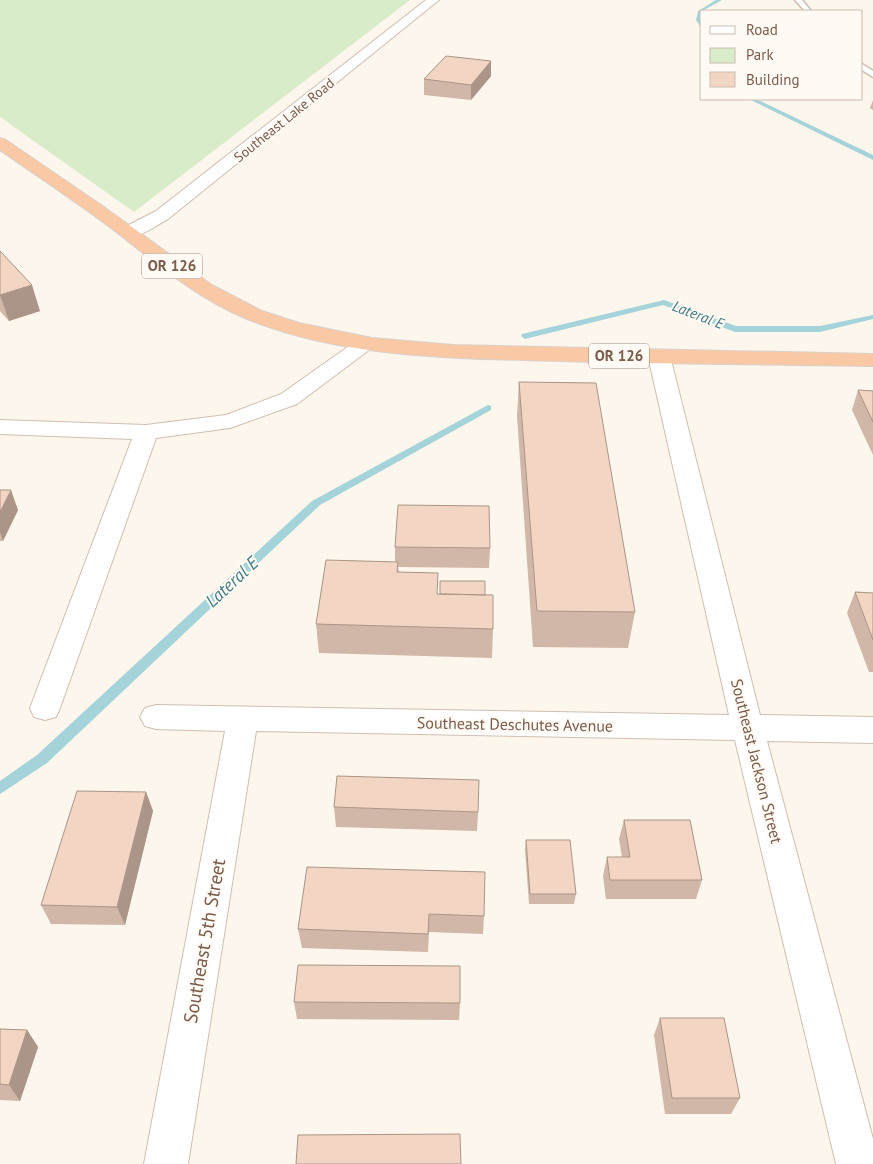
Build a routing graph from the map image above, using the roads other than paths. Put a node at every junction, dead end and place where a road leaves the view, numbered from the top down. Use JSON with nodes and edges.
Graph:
{"nodes":[{"id":1,"x":434,"y":0,"type":"edge"},
{"id":2,"x":798,"y":0,"type":"edge"},
{"id":3,"x":807,"y":10,"type":"edge"},
{"id":4,"x":863,"y":67,"type":"edge"},
{"id":5,"x":873,"y":75,"type":"edge"},
{"id":6,"x":0,"y":143,"type":"edge"},
{"id":7,"x":129,"y":232,"type":"junction"},
{"id":8,"x":366,"y":343,"type":"junction"},
{"id":9,"x":660,"y":356,"type":"junction"},
{"id":10,"x":873,"y":360,"type":"edge"},
{"id":11,"x":0,"y":427,"type":"edge"},
{"id":12,"x":146,"y":432,"type":"junction"},
{"id":13,"x":45,"y":708,"type":"dead end"},
{"id":14,"x":156,"y":717,"type":"dead end"},
{"id":15,"x":242,"y":718,"type":"junction"},
{"id":16,"x":748,"y":729,"type":"junction"},
{"id":17,"x":873,"y":730,"type":"edge"},
{"id":18,"x":166,"y":1164,"type":"edge"},
{"id":19,"x":858,"y":1164,"type":"edge"}],
"edges":[{"from":1,"to":7,"type":"street","name":"Southeast Lake Road"},
{"from":2,"to":3,"type":"lane"},
{"from":4,"to":5,"type":"lane"},
{"from":6,"to":7,"type":"highway","number":"OR 126"},
{"from":7,"to":8,"type":"highway","number":"OR 126"},
{"from":8,"to":9,"type":"highway","number":"OR 126"},
{"from":8,"to":12,"type":"street"},
{"from":9,"to":10,"type":"highway","number":"OR 126"},
{"from":9,"to":16,"type":"street","name":"Southeast Jackson Street"},
{"from":11,"to":12,"type":"street"},
{"from":12,"to":13,"type":"street"},
{"from":14,"to":15,"type":"street","name":"Southeast Deschutes Avenue"},
{"from":15,"to":16,"type":"street","name":"Southeast Deschutes Avenue"},
{"from":15,"to":18,"type":"street","name":"Southeast 5th Street"},
{"from":16,"to":17,"type":"street","name":"Southeast Deschutes Avenue"},
{"from":16,"to":19,"type":"street","name":"Southeast Jackson Street"}]}
